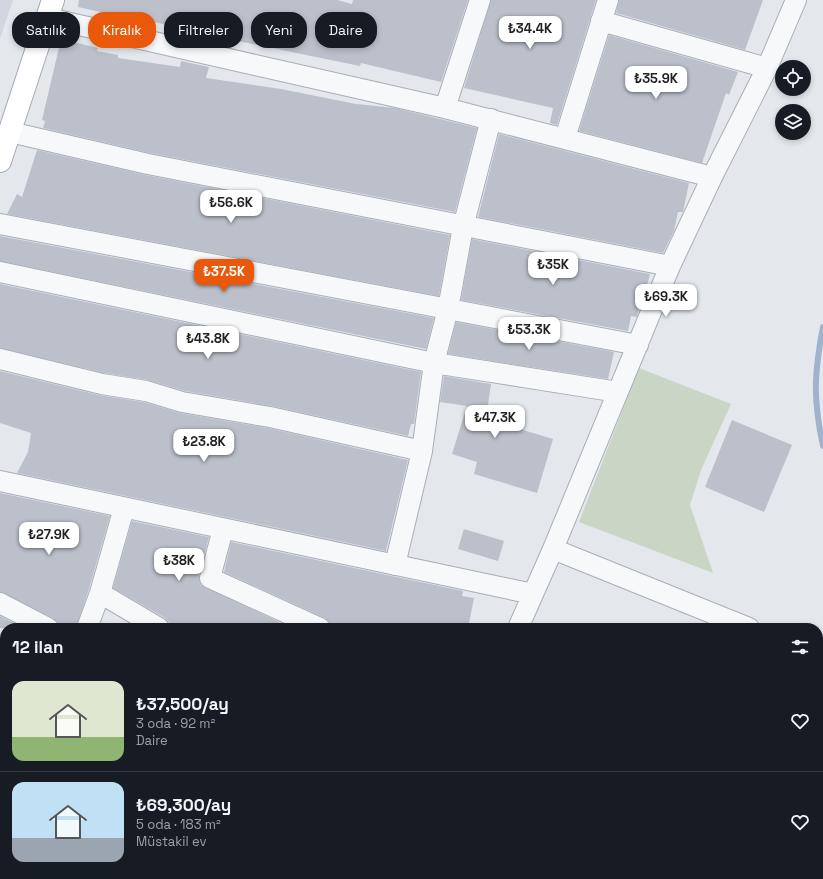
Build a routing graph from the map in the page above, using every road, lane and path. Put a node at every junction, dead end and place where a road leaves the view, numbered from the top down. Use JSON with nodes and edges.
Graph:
{"nodes":[{"id":1,"x":480,"y":0,"type":"edge"},
{"id":2,"x":608,"y":0,"type":"edge"},
{"id":3,"x":796,"y":0,"type":"edge"},
{"id":4,"x":50,"y":9,"type":"edge"},
{"id":5,"x":601,"y":21,"type":"junction"},
{"id":6,"x":767,"y":68,"type":"junction"},
{"id":7,"x":445,"y":108,"type":"junction"},
{"id":8,"x":491,"y":119,"type":"junction"},
{"id":9,"x":10,"y":132,"type":"junction"},
{"id":10,"x":565,"y":138,"type":"junction"},
{"id":11,"x":1,"y":158,"type":"edge"},
{"id":12,"x":712,"y":177,"type":"junction"},
{"id":13,"x":0,"y":224,"type":"edge"},
{"id":14,"x":463,"y":227,"type":"junction"},
{"id":15,"x":670,"y":266,"type":"junction"},
{"id":16,"x":0,"y":272,"type":"edge"},
{"id":17,"x":448,"y":309,"type":"junction"},
{"id":18,"x":638,"y":345,"type":"junction"},
{"id":19,"x":0,"y":359,"type":"edge"},
{"id":20,"x":434,"y":363,"type":"junction"},
{"id":21,"x":618,"y":392,"type":"junction"},
{"id":22,"x":422,"y":450,"type":"junction"},
{"id":23,"x":0,"y":481,"type":"edge"},
{"id":24,"x":124,"y":508,"type":"junction"},
{"id":25,"x":223,"y":529,"type":"junction"},
{"id":26,"x":553,"y":549,"type":"junction"},
{"id":27,"x":395,"y":565,"type":"junction"},
{"id":28,"x":100,"y":593,"type":"junction"},
{"id":29,"x":533,"y":594,"type":"junction"},
{"id":30,"x":0,"y":603,"type":"edge"},
{"id":31,"x":38,"y":623,"type":"edge"},
{"id":32,"x":88,"y":623,"type":"edge"},
{"id":33,"x":151,"y":623,"type":"edge"},
{"id":34,"x":309,"y":623,"type":"edge"},
{"id":35,"x":520,"y":623,"type":"edge"},
{"id":36,"x":737,"y":623,"type":"edge"}],
"edges":[{"from":1,"to":7,"type":"street"},
{"from":2,"to":5,"type":"street"},
{"from":3,"to":6,"type":"street"},
{"from":4,"to":7,"type":"street"},
{"from":4,"to":9,"type":"main road"},
{"from":5,"to":6,"type":"street"},
{"from":5,"to":10,"type":"street"},
{"from":6,"to":12,"type":"street"},
{"from":7,"to":8,"type":"street"},
{"from":8,"to":10,"type":"street"},
{"from":8,"to":14,"type":"street"},
{"from":9,"to":11,"type":"main road"},
{"from":9,"to":14,"type":"street"},
{"from":10,"to":12,"type":"street"},
{"from":12,"to":15,"type":"street"},
{"from":13,"to":17,"type":"street"},
{"from":14,"to":15,"type":"street"},
{"from":14,"to":17,"type":"street"},
{"from":15,"to":18,"type":"street"},
{"from":16,"to":20,"type":"street"},
{"from":17,"to":18,"type":"street"},
{"from":17,"to":20,"type":"street"},
{"from":18,"to":21,"type":"street"},
{"from":19,"to":22,"type":"street"},
{"from":20,"to":21,"type":"street"},
{"from":20,"to":22,"type":"street"},
{"from":21,"to":26,"type":"street"},
{"from":22,"to":27,"type":"street"},
{"from":23,"to":24,"type":"street"},
{"from":24,"to":25,"type":"street"},
{"from":24,"to":28,"type":"street"},
{"from":25,"to":27,"type":"street"},
{"from":25,"to":34,"type":"street"},
{"from":26,"to":29,"type":"street"},
{"from":26,"to":36,"type":"street"},
{"from":27,"to":29,"type":"street"},
{"from":28,"to":32,"type":"street"},
{"from":28,"to":33,"type":"street"},
{"from":29,"to":35,"type":"street"},
{"from":30,"to":31,"type":"street"}]}
